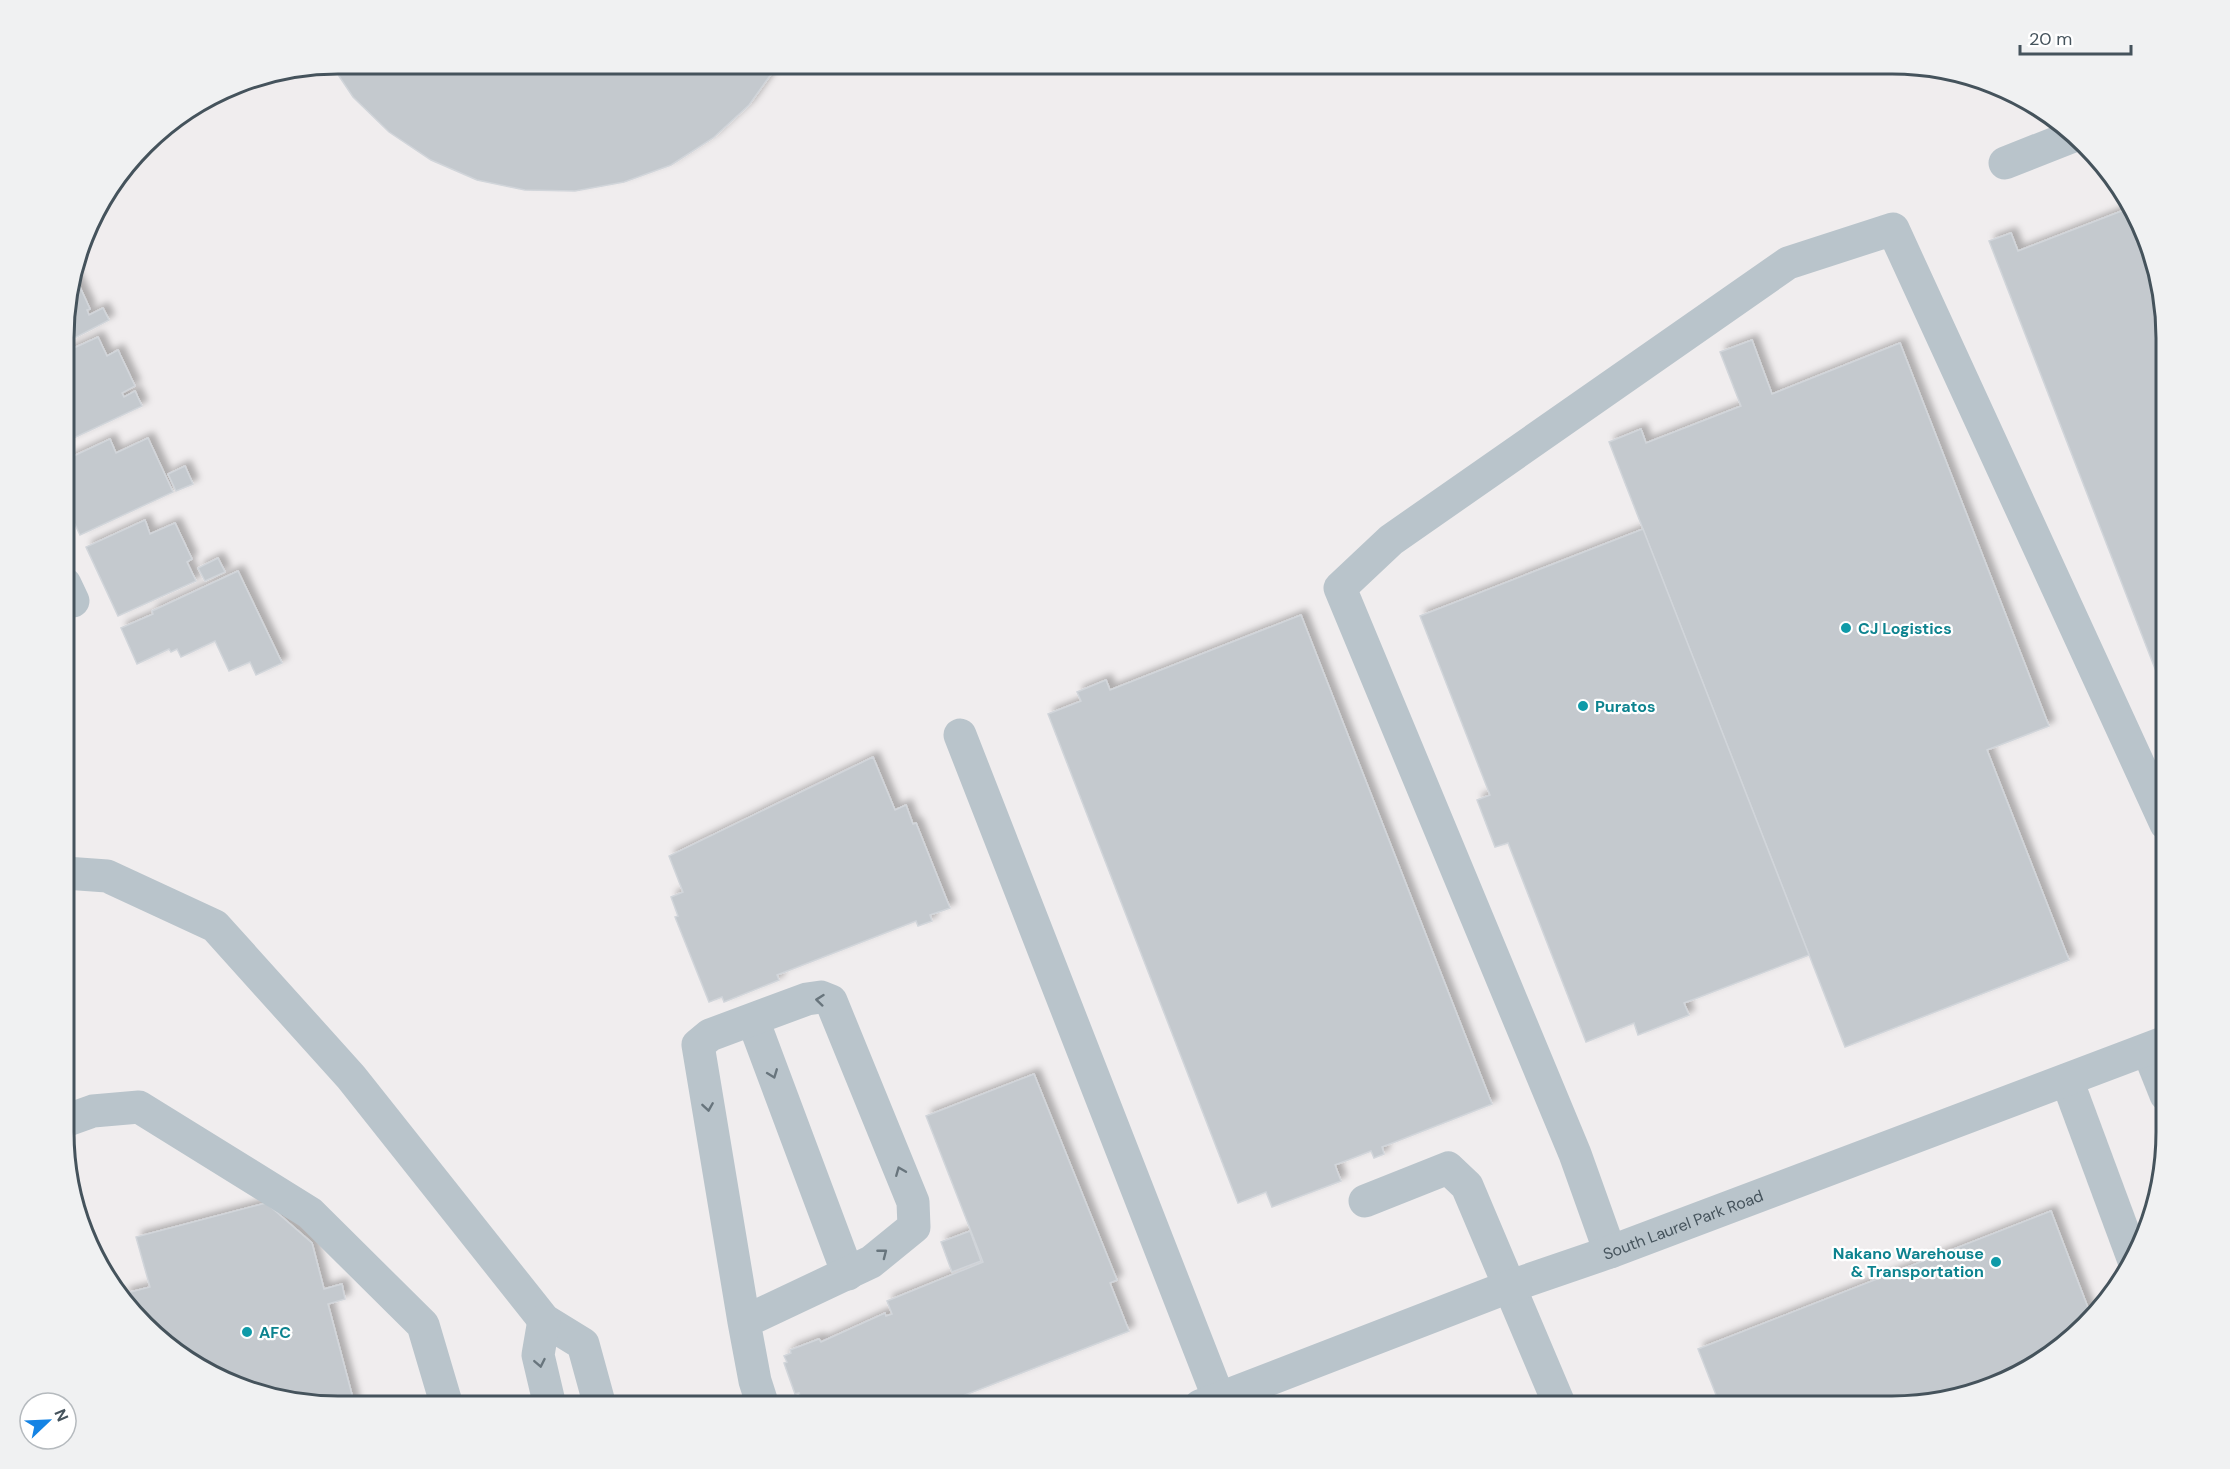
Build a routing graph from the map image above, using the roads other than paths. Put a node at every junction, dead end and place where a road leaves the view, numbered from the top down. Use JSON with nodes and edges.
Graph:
{"nodes":[{"id":1,"x":2066,"y":139,"type":"edge"},
{"id":2,"x":2005,"y":163,"type":"dead end"},
{"id":3,"x":960,"y":735,"type":"dead end"},
{"id":4,"x":2156,"y":802,"type":"edge"},
{"id":5,"x":74,"y":874,"type":"edge"},
{"id":6,"x":753,"y":1020,"type":"junction"},
{"id":7,"x":2156,"y":1046,"type":"edge"},
{"id":8,"x":2067,"y":1080,"type":"junction"},
{"id":9,"x":74,"y":1118,"type":"edge"},
{"id":10,"x":1365,"y":1201,"type":"dead end"},
{"id":11,"x":2129,"y":1248,"type":"edge"},
{"id":12,"x":1610,"y":1252,"type":"junction"},
{"id":13,"x":848,"y":1274,"type":"junction"},
{"id":14,"x":1508,"y":1287,"type":"junction"},
{"id":15,"x":544,"y":1320,"type":"junction"},
{"id":16,"x":744,"y":1322,"type":"junction"},
{"id":17,"x":444,"y":1396,"type":"edge"},
{"id":18,"x":548,"y":1396,"type":"edge"},
{"id":19,"x":597,"y":1396,"type":"edge"},
{"id":20,"x":760,"y":1396,"type":"edge"},
{"id":21,"x":1207,"y":1396,"type":"edge"},
{"id":22,"x":1225,"y":1396,"type":"edge"},
{"id":23,"x":1556,"y":1396,"type":"edge"}],
"edges":[{"from":1,"to":2,"type":"street"},
{"from":3,"to":21,"type":"street"},
{"from":4,"to":12,"type":"street"},
{"from":5,"to":15,"type":"street"},
{"from":6,"to":13,"type":"street","one_way":true},
{"from":13,"to":6,"type":"street","one_way":true},
{"from":6,"to":16,"type":"street","one_way":true},
{"from":7,"to":8,"type":"street","name":"South Laurel Park Road"},
{"from":8,"to":11,"type":"street"},
{"from":8,"to":12,"type":"street","name":"South Laurel Park Road"},
{"from":9,"to":17,"type":"street"},
{"from":10,"to":14,"type":"street"},
{"from":12,"to":14,"type":"street","name":"South Laurel Park Road"},
{"from":13,"to":16,"type":"street"},
{"from":14,"to":22,"type":"street","name":"South Laurel Park Road"},
{"from":14,"to":23,"type":"street"},
{"from":15,"to":18,"type":"street","one_way":true},
{"from":15,"to":19,"type":"street"},
{"from":16,"to":20,"type":"street"}]}
